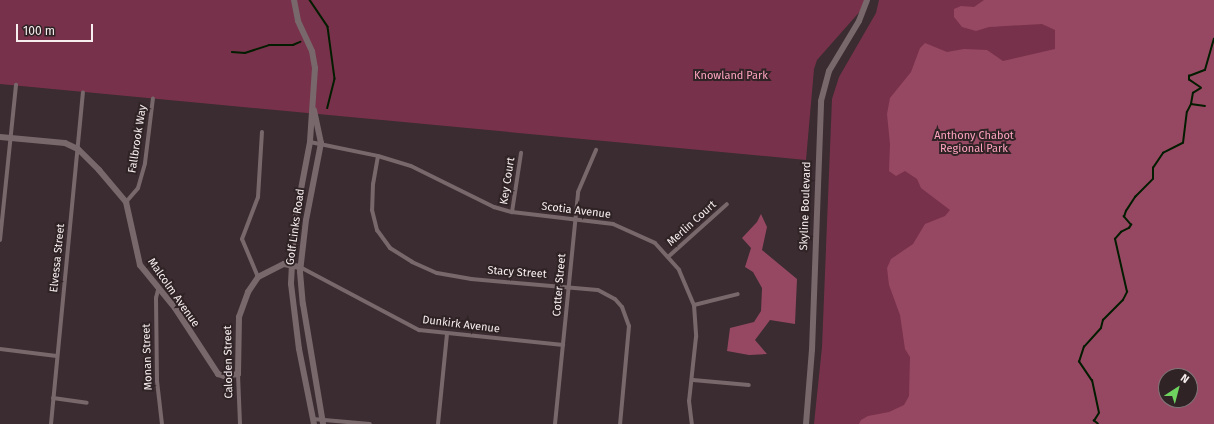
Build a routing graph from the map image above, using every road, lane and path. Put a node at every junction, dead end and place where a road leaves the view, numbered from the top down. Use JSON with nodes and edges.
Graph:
{"nodes":[{"id":1,"x":294,"y":0,"type":"edge"},
{"id":2,"x":867,"y":0,"type":"edge"},
{"id":3,"x":16,"y":85,"type":"dead end"},
{"id":4,"x":83,"y":93,"type":"dead end"},
{"id":5,"x":153,"y":98,"type":"dead end"},
{"id":6,"x":313,"y":105,"type":"junction"},
{"id":7,"x":262,"y":132,"type":"dead end"},
{"id":8,"x":0,"y":137,"type":"edge"},
{"id":9,"x":11,"y":138,"type":"junction"},
{"id":10,"x":310,"y":142,"type":"junction"},
{"id":11,"x":321,"y":143,"type":"junction"},
{"id":12,"x":78,"y":149,"type":"junction"},
{"id":13,"x":596,"y":150,"type":"dead end"},
{"id":14,"x":521,"y":153,"type":"dead end"},
{"id":15,"x":378,"y":156,"type":"junction"},
{"id":16,"x":126,"y":202,"type":"junction"},
{"id":17,"x":727,"y":204,"type":"dead end"},
{"id":18,"x":512,"y":212,"type":"junction"},
{"id":19,"x":575,"y":219,"type":"junction"},
{"id":20,"x":0,"y":240,"type":"edge"},
{"id":21,"x":668,"y":257,"type":"junction"},
{"id":22,"x":291,"y":264,"type":"junction"},
{"id":23,"x":300,"y":266,"type":"junction"},
{"id":24,"x":258,"y":277,"type":"junction"},
{"id":25,"x":569,"y":286,"type":"junction"},
{"id":26,"x":158,"y":290,"type":"junction"},
{"id":27,"x":738,"y":294,"type":"dead end"},
{"id":28,"x":694,"y":305,"type":"junction"},
{"id":29,"x":447,"y":334,"type":"junction"},
{"id":30,"x":563,"y":345,"type":"junction"},
{"id":31,"x":0,"y":349,"type":"edge"},
{"id":32,"x":57,"y":356,"type":"junction"},
{"id":33,"x":238,"y":374,"type":"junction"},
{"id":34,"x":693,"y":380,"type":"junction"},
{"id":35,"x":749,"y":385,"type":"dead end"},
{"id":36,"x":53,"y":398,"type":"junction"},
{"id":37,"x":86,"y":403,"type":"dead end"},
{"id":38,"x":313,"y":422,"type":"edge"},
{"id":39,"x":322,"y":422,"type":"edge"},
{"id":40,"x":51,"y":424,"type":"edge"},
{"id":41,"x":162,"y":424,"type":"edge"},
{"id":42,"x":240,"y":424,"type":"edge"},
{"id":43,"x":370,"y":424,"type":"edge"},
{"id":44,"x":438,"y":424,"type":"edge"},
{"id":45,"x":555,"y":424,"type":"edge"},
{"id":46,"x":620,"y":424,"type":"edge"},
{"id":47,"x":692,"y":424,"type":"edge"},
{"id":48,"x":806,"y":424,"type":"edge"}],
"edges":[{"from":1,"to":6,"type":"main road","name":"Golf Links Road"},
{"from":2,"to":48,"type":"main road","name":"Skyline Boulevard"},
{"from":3,"to":9,"type":"street"},
{"from":4,"to":12,"type":"street","name":"Elvessa Street"},
{"from":5,"to":16,"type":"street","name":"Fallbrook Way"},
{"from":6,"to":10,"type":"main road","name":"Golf Links Road"},
{"from":6,"to":11,"type":"main road","name":"Golf Links Road"},
{"from":7,"to":24,"type":"street"},
{"from":8,"to":9,"type":"main road"},
{"from":9,"to":12,"type":"main road"},
{"from":9,"to":20,"type":"street"},
{"from":10,"to":11,"type":"street","name":"Scotia Avenue"},
{"from":10,"to":22,"type":"main road","name":"Golf Links Road"},
{"from":11,"to":15,"type":"street","name":"Scotia Avenue"},
{"from":11,"to":23,"type":"main road","name":"Golf Links Road"},
{"from":12,"to":16,"type":"main road"},
{"from":12,"to":32,"type":"street","name":"Elvessa Street"},
{"from":13,"to":19,"type":"street","name":"Cotter Street"},
{"from":14,"to":18,"type":"street","name":"Key Court"},
{"from":15,"to":18,"type":"street","name":"Scotia Avenue"},
{"from":15,"to":25,"type":"street","name":"Stacy Street"},
{"from":16,"to":26,"type":"main road","name":"Malcolm Avenue"},
{"from":17,"to":21,"type":"street","name":"Merlin Court"},
{"from":18,"to":19,"type":"street","name":"Scotia Avenue"},
{"from":19,"to":21,"type":"street","name":"Scotia Avenue"},
{"from":19,"to":25,"type":"street","name":"Cotter Street"},
{"from":21,"to":28,"type":"street","name":"Scotia Avenue"},
{"from":22,"to":23,"type":"main road","name":"Caloden Street"},
{"from":22,"to":24,"type":"main road","name":"Caloden Street"},
{"from":22,"to":38,"type":"main road","name":"Golf Links Road"},
{"from":23,"to":29,"type":"street","name":"Dunkirk Avenue"},
{"from":23,"to":39,"type":"main road","name":"Golf Links Road"},
{"from":24,"to":33,"type":"main road","name":"Caloden Street"},
{"from":25,"to":30,"type":"street","name":"Cotter Street"},
{"from":25,"to":46,"type":"street","name":"Stacy Street"},
{"from":26,"to":33,"type":"main road","name":"Malcolm Avenue"},
{"from":26,"to":41,"type":"street","name":"Monan Street"},
{"from":27,"to":28,"type":"street"},
{"from":28,"to":34,"type":"street","name":"Scotia Avenue"},
{"from":29,"to":30,"type":"street","name":"Dunkirk Avenue"},
{"from":29,"to":44,"type":"street"},
{"from":30,"to":45,"type":"street","name":"Cotter Street"},
{"from":31,"to":32,"type":"street"},
{"from":32,"to":36,"type":"street","name":"Elvessa Street"},
{"from":33,"to":42,"type":"street","name":"Caloden Street"},
{"from":34,"to":35,"type":"street"},
{"from":34,"to":47,"type":"street","name":"Scotia Avenue"},
{"from":36,"to":37,"type":"street"},
{"from":36,"to":40,"type":"street","name":"Elvessa Street"},
{"from":38,"to":39,"type":"street"},
{"from":39,"to":43,"type":"street"}]}
